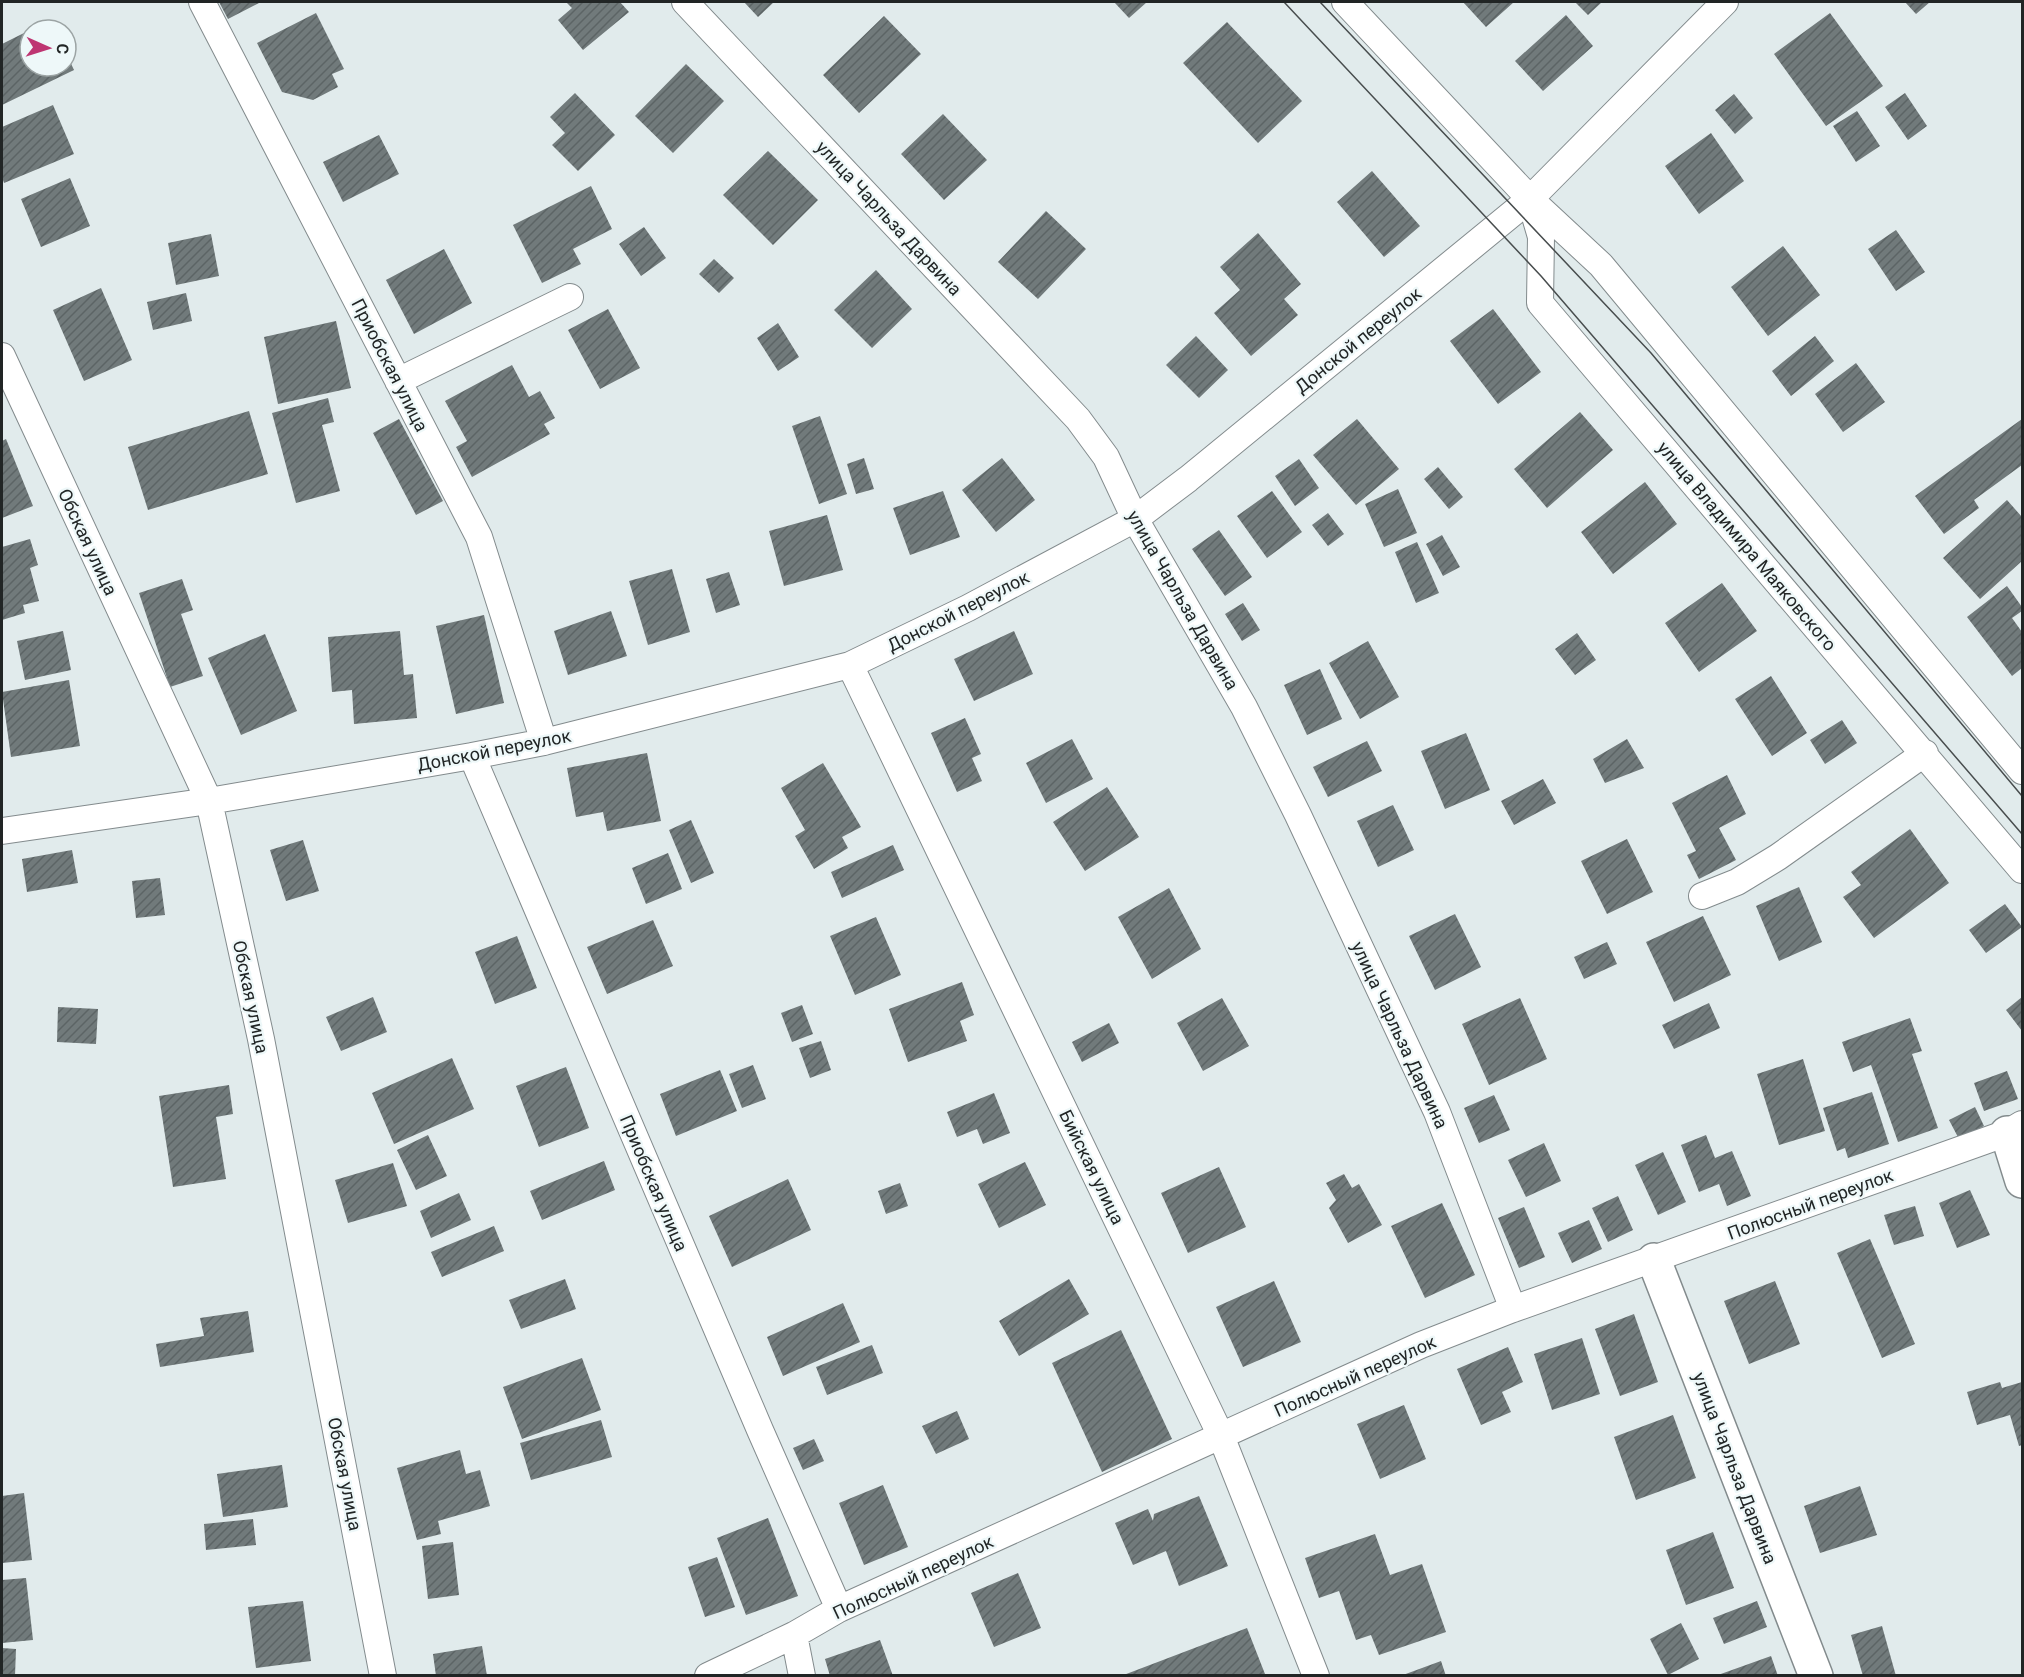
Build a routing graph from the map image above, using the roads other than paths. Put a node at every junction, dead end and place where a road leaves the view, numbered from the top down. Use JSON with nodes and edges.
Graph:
{"nodes":[{"id":1,"x":202,"y":2,"type":"edge"},
{"id":2,"x":685,"y":2,"type":"edge"},
{"id":3,"x":1345,"y":2,"type":"edge"},
{"id":4,"x":1725,"y":2,"type":"edge"},
{"id":5,"x":1530,"y":199,"type":"junction"},
{"id":6,"x":570,"y":297,"type":"dead end"},
{"id":7,"x":2,"y":356,"type":"edge"},
{"id":8,"x":398,"y":381,"type":"junction"},
{"id":9,"x":1135,"y":519,"type":"junction"},
{"id":10,"x":850,"y":665,"type":"junction"},
{"id":11,"x":544,"y":742,"type":"junction"},
{"id":12,"x":1924,"y":753,"type":"junction"},
{"id":13,"x":472,"y":756,"type":"junction"},
{"id":14,"x":2022,"y":771,"type":"edge"},
{"id":15,"x":209,"y":801,"type":"junction"},
{"id":16,"x":2,"y":831,"type":"edge"},
{"id":17,"x":2022,"y":870,"type":"edge"},
{"id":18,"x":1702,"y":896,"type":"dead end"},
{"id":19,"x":2015,"y":1128,"type":"edge"},
{"id":20,"x":2022,"y":1180,"type":"edge"},
{"id":21,"x":1654,"y":1260,"type":"junction"},
{"id":22,"x":1513,"y":1309,"type":"junction"},
{"id":23,"x":1221,"y":1436,"type":"junction"},
{"id":24,"x":839,"y":1609,"type":"junction"},
{"id":25,"x":794,"y":1635,"type":"junction"},
{"id":26,"x":384,"y":1676,"type":"edge"},
{"id":27,"x":708,"y":1676,"type":"edge"},
{"id":28,"x":802,"y":1676,"type":"edge"},
{"id":29,"x":1316,"y":1676,"type":"edge"},
{"id":30,"x":1816,"y":1676,"type":"edge"}],
"edges":[{"from":1,"to":8,"type":"lane","name":"Приобская улица"},
{"from":2,"to":9,"type":"lane","name":"улица Чарльза Дарвина"},
{"from":3,"to":5,"type":"lane","name":"улица Владимира Маяковского"},
{"from":4,"to":5,"type":"lane","name":"Донской переулок"},
{"from":5,"to":9,"type":"lane","name":"Донской переулок"},
{"from":5,"to":12,"type":"lane","name":"улица Владимира Маяковского"},
{"from":5,"to":14,"type":"lane","name":"улица Владимира Маяковского"},
{"from":6,"to":8,"type":"lane"},
{"from":7,"to":15,"type":"lane","name":"Обская улица"},
{"from":8,"to":11,"type":"lane","name":"Приобская улица"},
{"from":9,"to":10,"type":"lane","name":"Донской переулок"},
{"from":9,"to":22,"type":"lane","name":"улица Чарльза Дарвина"},
{"from":10,"to":11,"type":"lane","name":"Донской переулок"},
{"from":10,"to":23,"type":"lane","name":"Бийская улица"},
{"from":11,"to":13,"type":"lane","name":"Донской переулок"},
{"from":12,"to":17,"type":"lane","name":"улица Владимира Маяковского"},
{"from":12,"to":18,"type":"lane"},
{"from":13,"to":15,"type":"lane","name":"Донской переулок"},
{"from":13,"to":24,"type":"lane","name":"Приобская улица"},
{"from":15,"to":16,"type":"lane","name":"Донской переулок"},
{"from":15,"to":26,"type":"lane","name":"Обская улица"},
{"from":19,"to":20,"type":"street"},
{"from":19,"to":21,"type":"lane","name":"Полюсный переулок"},
{"from":21,"to":22,"type":"lane","name":"Полюсный переулок"},
{"from":21,"to":30,"type":"street","name":"улица Чарльза Дарвина"},
{"from":22,"to":23,"type":"lane","name":"Полюсный переулок"},
{"from":23,"to":24,"type":"lane","name":"Полюсный переулок"},
{"from":23,"to":29,"type":"lane","name":"Бийская улица"},
{"from":24,"to":25,"type":"lane","name":"Полюсный переулок"},
{"from":25,"to":27,"type":"lane","name":"Полюсный переулок"},
{"from":25,"to":28,"type":"lane"}]}
